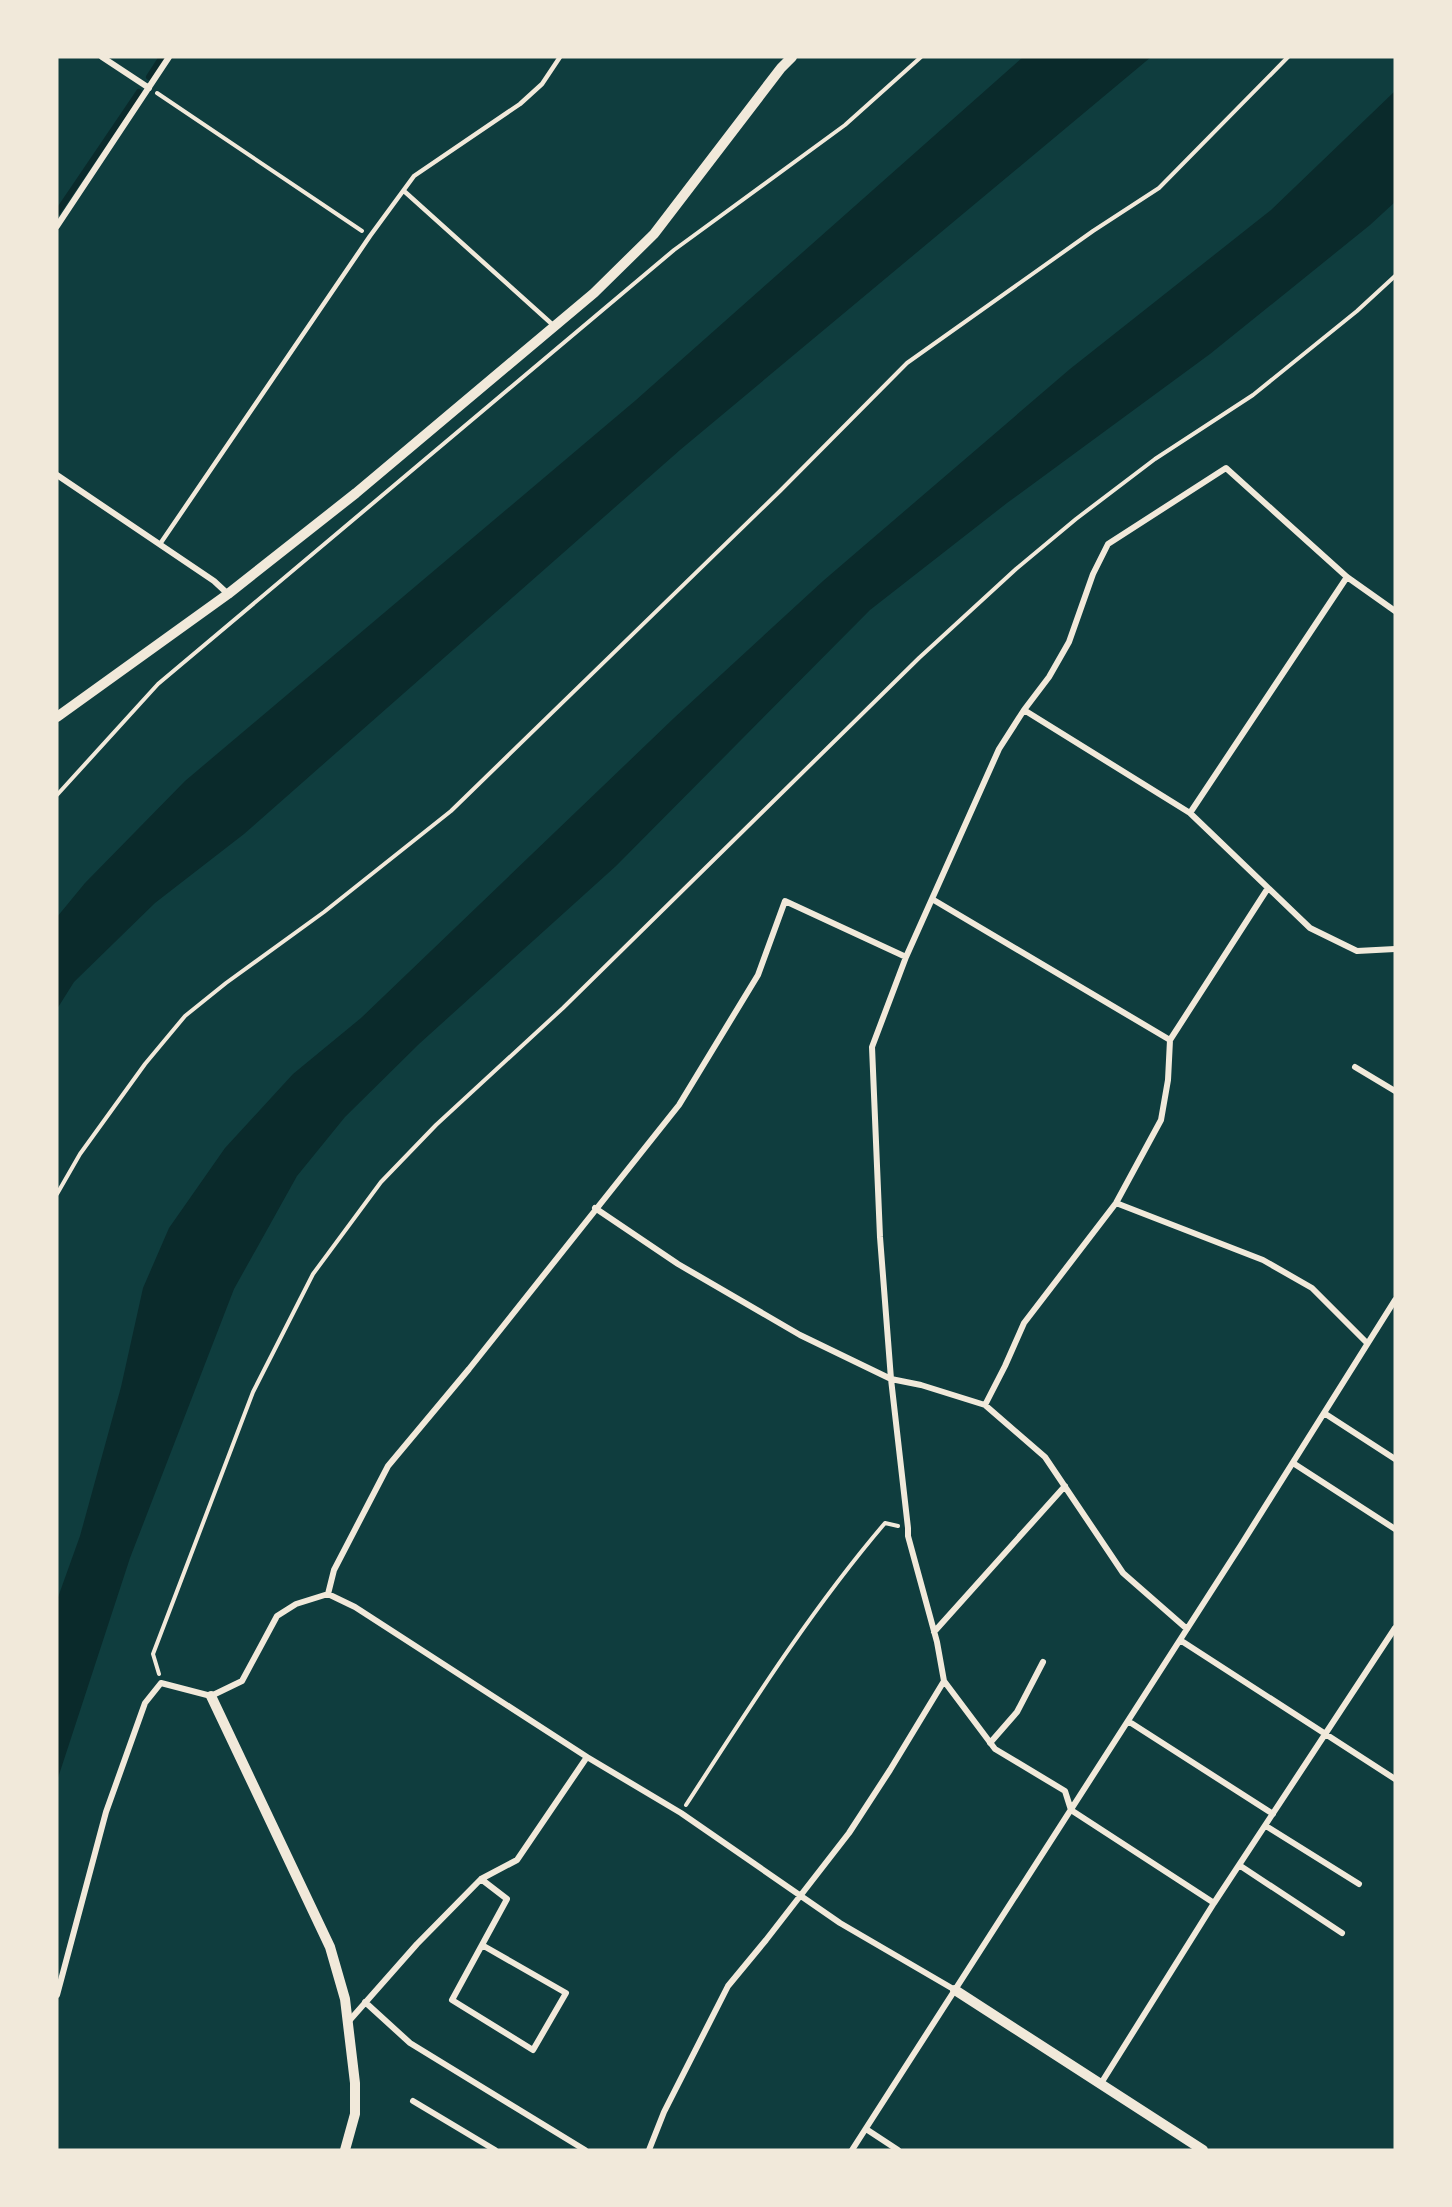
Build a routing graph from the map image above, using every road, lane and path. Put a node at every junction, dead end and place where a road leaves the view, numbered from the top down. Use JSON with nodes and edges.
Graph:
{"nodes":[{"id":1,"x":102,"y":57,"type":"edge"},
{"id":2,"x":169,"y":57,"type":"edge"},
{"id":3,"x":560,"y":57,"type":"edge"},
{"id":4,"x":792,"y":57,"type":"edge"},
{"id":5,"x":921,"y":57,"type":"edge"},
{"id":6,"x":1288,"y":57,"type":"edge"},
{"id":7,"x":149,"y":88,"type":"junction"},
{"id":8,"x":404,"y":191,"type":"junction"},
{"id":9,"x":57,"y":226,"type":"edge"},
{"id":10,"x":370,"y":236,"type":"junction"},
{"id":11,"x":1395,"y":276,"type":"edge"},
{"id":12,"x":553,"y":326,"type":"junction"},
{"id":13,"x":57,"y":475,"type":"edge"},
{"id":14,"x":160,"y":544,"type":"junction"},
{"id":15,"x":1347,"y":577,"type":"junction"},
{"id":16,"x":228,"y":594,"type":"junction"},
{"id":17,"x":1395,"y":611,"type":"edge"},
{"id":18,"x":1024,"y":710,"type":"junction"},
{"id":19,"x":57,"y":717,"type":"edge"},
{"id":20,"x":57,"y":795,"type":"edge"},
{"id":21,"x":1190,"y":813,"type":"junction"},
{"id":22,"x":1268,"y":888,"type":"junction"},
{"id":23,"x":932,"y":899,"type":"junction"},
{"id":24,"x":1395,"y":949,"type":"edge"},
{"id":25,"x":906,"y":957,"type":"junction"},
{"id":26,"x":1170,"y":1040,"type":"junction"},
{"id":27,"x":1355,"y":1067,"type":"dead end"},
{"id":28,"x":1395,"y":1090,"type":"edge"},
{"id":29,"x":57,"y":1194,"type":"edge"},
{"id":30,"x":1116,"y":1203,"type":"junction"},
{"id":31,"x":595,"y":1208,"type":"junction"},
{"id":32,"x":1395,"y":1300,"type":"edge"},
{"id":33,"x":1367,"y":1343,"type":"junction"},
{"id":34,"x":891,"y":1379,"type":"junction"},
{"id":35,"x":985,"y":1405,"type":"junction"},
{"id":36,"x":1324,"y":1413,"type":"junction"},
{"id":37,"x":1395,"y":1459,"type":"edge"},
{"id":38,"x":1293,"y":1463,"type":"junction"},
{"id":39,"x":1065,"y":1486,"type":"junction"},
{"id":40,"x":905,"y":1526,"type":"dead end"},
{"id":41,"x":1395,"y":1529,"type":"edge"},
{"id":42,"x":328,"y":1594,"type":"junction"},
{"id":43,"x":1395,"y":1628,"type":"edge"},
{"id":44,"x":1187,"y":1629,"type":"junction"},
{"id":45,"x":934,"y":1632,"type":"junction"},
{"id":46,"x":1180,"y":1640,"type":"junction"},
{"id":47,"x":1043,"y":1662,"type":"dead end"},
{"id":48,"x":944,"y":1681,"type":"junction"},
{"id":49,"x":161,"y":1683,"type":"junction"},
{"id":50,"x":211,"y":1696,"type":"junction"},
{"id":51,"x":1128,"y":1721,"type":"junction"},
{"id":52,"x":1326,"y":1735,"type":"junction"},
{"id":53,"x":990,"y":1743,"type":"junction"},
{"id":54,"x":587,"y":1757,"type":"junction"},
{"id":55,"x":1395,"y":1779,"type":"edge"},
{"id":56,"x":1071,"y":1810,"type":"junction"},
{"id":57,"x":681,"y":1813,"type":"junction"},
{"id":58,"x":1273,"y":1814,"type":"junction"},
{"id":59,"x":1266,"y":1826,"type":"junction"},
{"id":60,"x":1239,"y":1865,"type":"junction"},
{"id":61,"x":481,"y":1879,"type":"junction"},
{"id":62,"x":1359,"y":1884,"type":"dead end"},
{"id":63,"x":802,"y":1895,"type":"junction"},
{"id":64,"x":1214,"y":1903,"type":"junction"},
{"id":65,"x":1342,"y":1933,"type":"dead end"},
{"id":66,"x":482,"y":1945,"type":"junction"},
{"id":67,"x":955,"y":1990,"type":"junction"},
{"id":68,"x":57,"y":1995,"type":"edge"},
{"id":69,"x":365,"y":2002,"type":"junction"},
{"id":70,"x":349,"y":2020,"type":"junction"},
{"id":71,"x":1100,"y":2085,"type":"junction"},
{"id":72,"x":413,"y":2101,"type":"dead end"},
{"id":73,"x":866,"y":2129,"type":"junction"},
{"id":74,"x":345,"y":2150,"type":"edge"},
{"id":75,"x":495,"y":2150,"type":"edge"},
{"id":76,"x":585,"y":2150,"type":"edge"},
{"id":77,"x":649,"y":2150,"type":"edge"},
{"id":78,"x":852,"y":2150,"type":"edge"},
{"id":79,"x":898,"y":2150,"type":"edge"},
{"id":80,"x":1203,"y":2150,"type":"edge"}],
"edges":[{"from":1,"to":7,"type":"street"},
{"from":2,"to":7,"type":"street"},
{"from":3,"to":8,"type":"lane"},
{"from":4,"to":12,"type":"street"},
{"from":5,"to":20,"type":"path"},
{"from":6,"to":29,"type":"path"},
{"from":7,"to":9,"type":"street"},
{"from":7,"to":10,"type":"path"},
{"from":8,"to":10,"type":"lane"},
{"from":8,"to":12,"type":"lane"},
{"from":10,"to":14,"type":"lane"},
{"from":11,"to":49,"type":"path"},
{"from":12,"to":16,"type":"street"},
{"from":13,"to":14,"type":"street"},
{"from":14,"to":16,"type":"street"},
{"from":15,"to":17,"type":"street"},
{"from":15,"to":18,"type":"street"},
{"from":15,"to":21,"type":"street"},
{"from":16,"to":19,"type":"street"},
{"from":18,"to":21,"type":"street"},
{"from":18,"to":23,"type":"street"},
{"from":21,"to":22,"type":"street"},
{"from":22,"to":24,"type":"street"},
{"from":22,"to":26,"type":"street"},
{"from":23,"to":25,"type":"street"},
{"from":23,"to":26,"type":"street"},
{"from":25,"to":31,"type":"street"},
{"from":25,"to":34,"type":"street"},
{"from":26,"to":30,"type":"street"},
{"from":27,"to":28,"type":"street"},
{"from":30,"to":33,"type":"street"},
{"from":30,"to":35,"type":"street"},
{"from":31,"to":34,"type":"street"},
{"from":31,"to":42,"type":"street"},
{"from":32,"to":33,"type":"street"},
{"from":33,"to":36,"type":"street"},
{"from":34,"to":35,"type":"street"},
{"from":34,"to":45,"type":"street"},
{"from":35,"to":39,"type":"street"},
{"from":36,"to":37,"type":"street"},
{"from":36,"to":38,"type":"street"},
{"from":38,"to":41,"type":"street"},
{"from":38,"to":44,"type":"street"},
{"from":39,"to":44,"type":"street"},
{"from":39,"to":45,"type":"street"},
{"from":40,"to":57,"type":"path"},
{"from":42,"to":50,"type":"street"},
{"from":42,"to":54,"type":"street"},
{"from":43,"to":52,"type":"street"},
{"from":44,"to":46,"type":"street"},
{"from":45,"to":48,"type":"street"},
{"from":46,"to":51,"type":"street"},
{"from":46,"to":52,"type":"street"},
{"from":47,"to":53,"type":"street"},
{"from":48,"to":53,"type":"street"},
{"from":48,"to":63,"type":"street"},
{"from":49,"to":50,"type":"street"},
{"from":49,"to":68,"type":"street"},
{"from":50,"to":70,"type":"street"},
{"from":51,"to":56,"type":"street"},
{"from":51,"to":58,"type":"street"},
{"from":52,"to":55,"type":"street"},
{"from":52,"to":58,"type":"street"},
{"from":53,"to":56,"type":"street"},
{"from":54,"to":57,"type":"street"},
{"from":54,"to":61,"type":"street"},
{"from":56,"to":64,"type":"street"},
{"from":56,"to":67,"type":"street"},
{"from":57,"to":63,"type":"street"},
{"from":58,"to":59,"type":"street"},
{"from":59,"to":60,"type":"street"},
{"from":59,"to":62,"type":"street"},
{"from":60,"to":64,"type":"street"},
{"from":60,"to":65,"type":"street"},
{"from":61,"to":66,"type":"street"},
{"from":61,"to":69,"type":"street"},
{"from":63,"to":67,"type":"street"},
{"from":63,"to":77,"type":"street"},
{"from":64,"to":71,"type":"street"},
{"from":66,"to":66,"type":"street"},
{"from":67,"to":71,"type":"street"},
{"from":67,"to":73,"type":"street"},
{"from":69,"to":70,"type":"street"},
{"from":69,"to":76,"type":"street"},
{"from":70,"to":74,"type":"street"},
{"from":71,"to":80,"type":"street"},
{"from":72,"to":75,"type":"street"},
{"from":73,"to":78,"type":"street"},
{"from":73,"to":79,"type":"street"}]}
